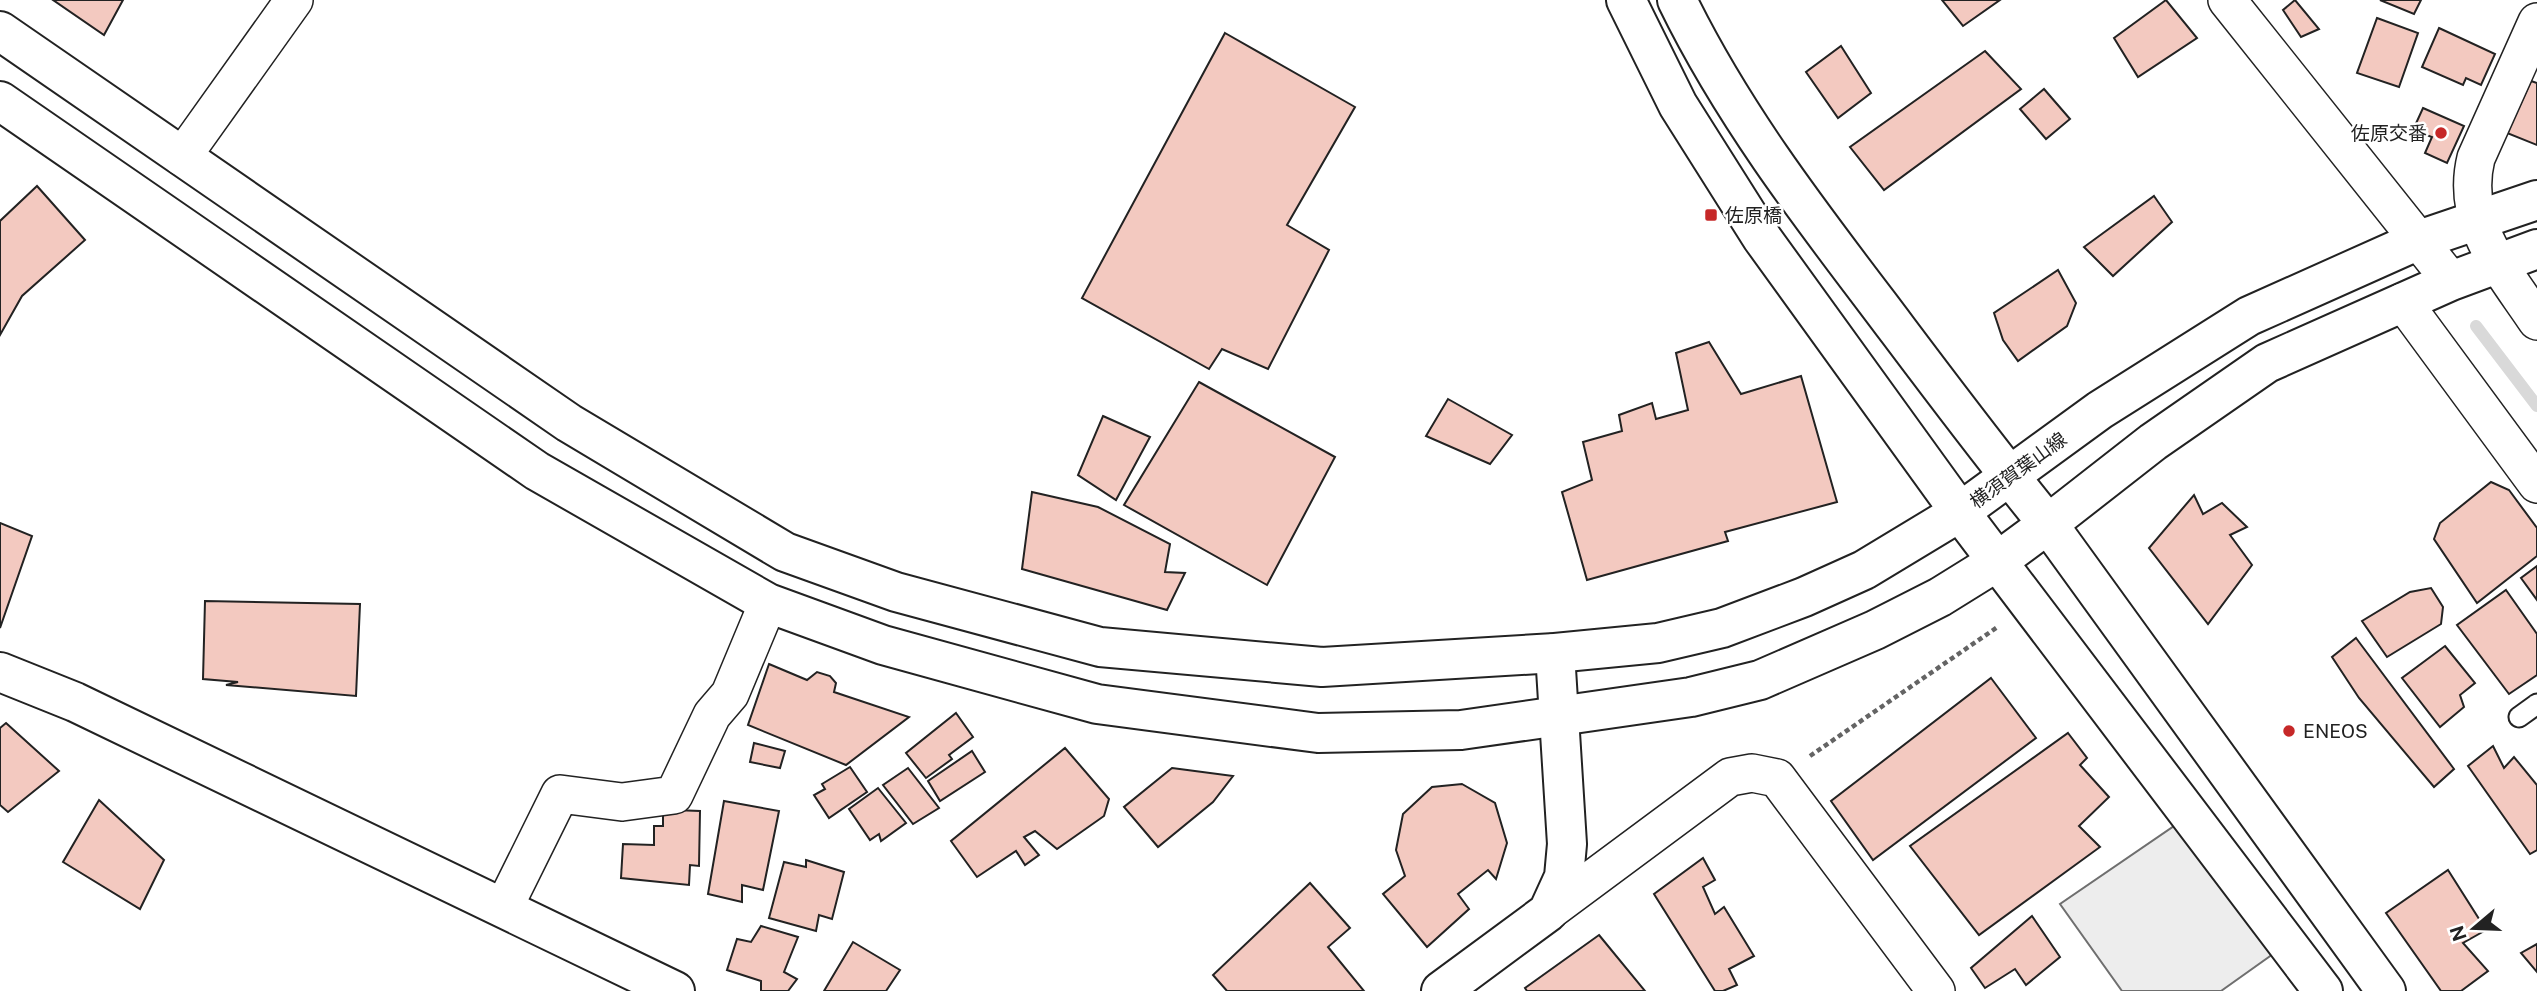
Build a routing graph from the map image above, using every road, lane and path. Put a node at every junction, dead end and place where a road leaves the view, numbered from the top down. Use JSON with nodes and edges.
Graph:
{"nodes":[{"id":1,"x":294,"y":0,"type":"edge"},
{"id":2,"x":1626,"y":0,"type":"edge"},
{"id":3,"x":1677,"y":0,"type":"edge"},
{"id":4,"x":2230,"y":1,"type":"edge"},
{"id":5,"x":2537,"y":22,"type":"edge"},
{"id":6,"x":0,"y":31,"type":"edge"},
{"id":7,"x":0,"y":101,"type":"edge"},
{"id":8,"x":182,"y":157,"type":"junction"},
{"id":9,"x":2537,"y":200,"type":"edge"},
{"id":10,"x":2475,"y":220,"type":"junction"},
{"id":11,"x":2419,"y":240,"type":"junction"},
{"id":12,"x":2537,"y":248,"type":"edge"},
{"id":13,"x":2498,"y":263,"type":"junction"},
{"id":14,"x":2451,"y":281,"type":"junction"},
{"id":15,"x":2403,"y":302,"type":"junction"},
{"id":16,"x":2537,"y":321,"type":"edge"},
{"id":17,"x":2009,"y":477,"type":"junction"},
{"id":18,"x":2537,"y":484,"type":"edge"},
{"id":19,"x":1960,"y":512,"type":"junction"},
{"id":20,"x":2048,"y":524,"type":"junction"},
{"id":21,"x":1998,"y":561,"type":"junction"},
{"id":22,"x":768,"y":603,"type":"junction"},
{"id":23,"x":2030,"y":605,"type":"junction"},
{"id":24,"x":1555,"y":653,"type":"junction"},
{"id":25,"x":0,"y":672,"type":"edge"},
{"id":26,"x":2537,"y":704,"type":"edge"},
{"id":27,"x":1560,"y":714,"type":"junction"},
{"id":28,"x":2519,"y":717,"type":"dead end"},
{"id":29,"x":1777,"y":778,"type":"junction"},
{"id":30,"x":504,"y":907,"type":"junction"},
{"id":31,"x":1548,"y":912,"type":"junction"},
{"id":32,"x":675,"y":991,"type":"edge"},
{"id":33,"x":1441,"y":991,"type":"edge"},
{"id":34,"x":1936,"y":991,"type":"edge"},
{"id":35,"x":2323,"y":991,"type":"edge"},
{"id":36,"x":2386,"y":991,"type":"edge"}],
"edges":[{"from":1,"to":8,"type":"street"},
{"from":2,"to":19,"type":"street"},
{"from":3,"to":17,"type":"street"},
{"from":4,"to":11,"type":"street"},
{"from":5,"to":10,"type":"street"},
{"from":6,"to":8,"type":"street"},
{"from":7,"to":22,"type":"street"},
{"from":8,"to":24,"type":"street"},
{"from":9,"to":10,"type":"street","name":"横須賀葉山線"},
{"from":10,"to":11,"type":"street","name":"横須賀葉山線"},
{"from":10,"to":13,"type":"street"},
{"from":11,"to":14,"type":"street"},
{"from":11,"to":17,"type":"street","name":"横須賀葉山線"},
{"from":12,"to":13,"type":"street"},
{"from":13,"to":14,"type":"street"},
{"from":13,"to":16,"type":"street"},
{"from":14,"to":15,"type":"street"},
{"from":15,"to":18,"type":"street"},
{"from":15,"to":20,"type":"street"},
{"from":17,"to":19,"type":"street","name":"横須賀葉山線"},
{"from":17,"to":20,"type":"street"},
{"from":19,"to":21,"type":"street","name":"横須賀葉山線"},
{"from":19,"to":24,"type":"street"},
{"from":20,"to":21,"type":"street"},
{"from":20,"to":36,"type":"street"},
{"from":21,"to":23,"type":"street","name":"横須賀葉山線"},
{"from":21,"to":27,"type":"street"},
{"from":22,"to":27,"type":"street"},
{"from":22,"to":30,"type":"street"},
{"from":23,"to":29,"type":"path"},
{"from":23,"to":35,"type":"street","name":"横須賀葉山線"},
{"from":24,"to":27,"type":"street"},
{"from":25,"to":30,"type":"street"},
{"from":26,"to":28,"type":"lane"},
{"from":27,"to":31,"type":"street"},
{"from":29,"to":31,"type":"street"},
{"from":29,"to":34,"type":"street"},
{"from":30,"to":32,"type":"street"},
{"from":31,"to":33,"type":"street"}]}
